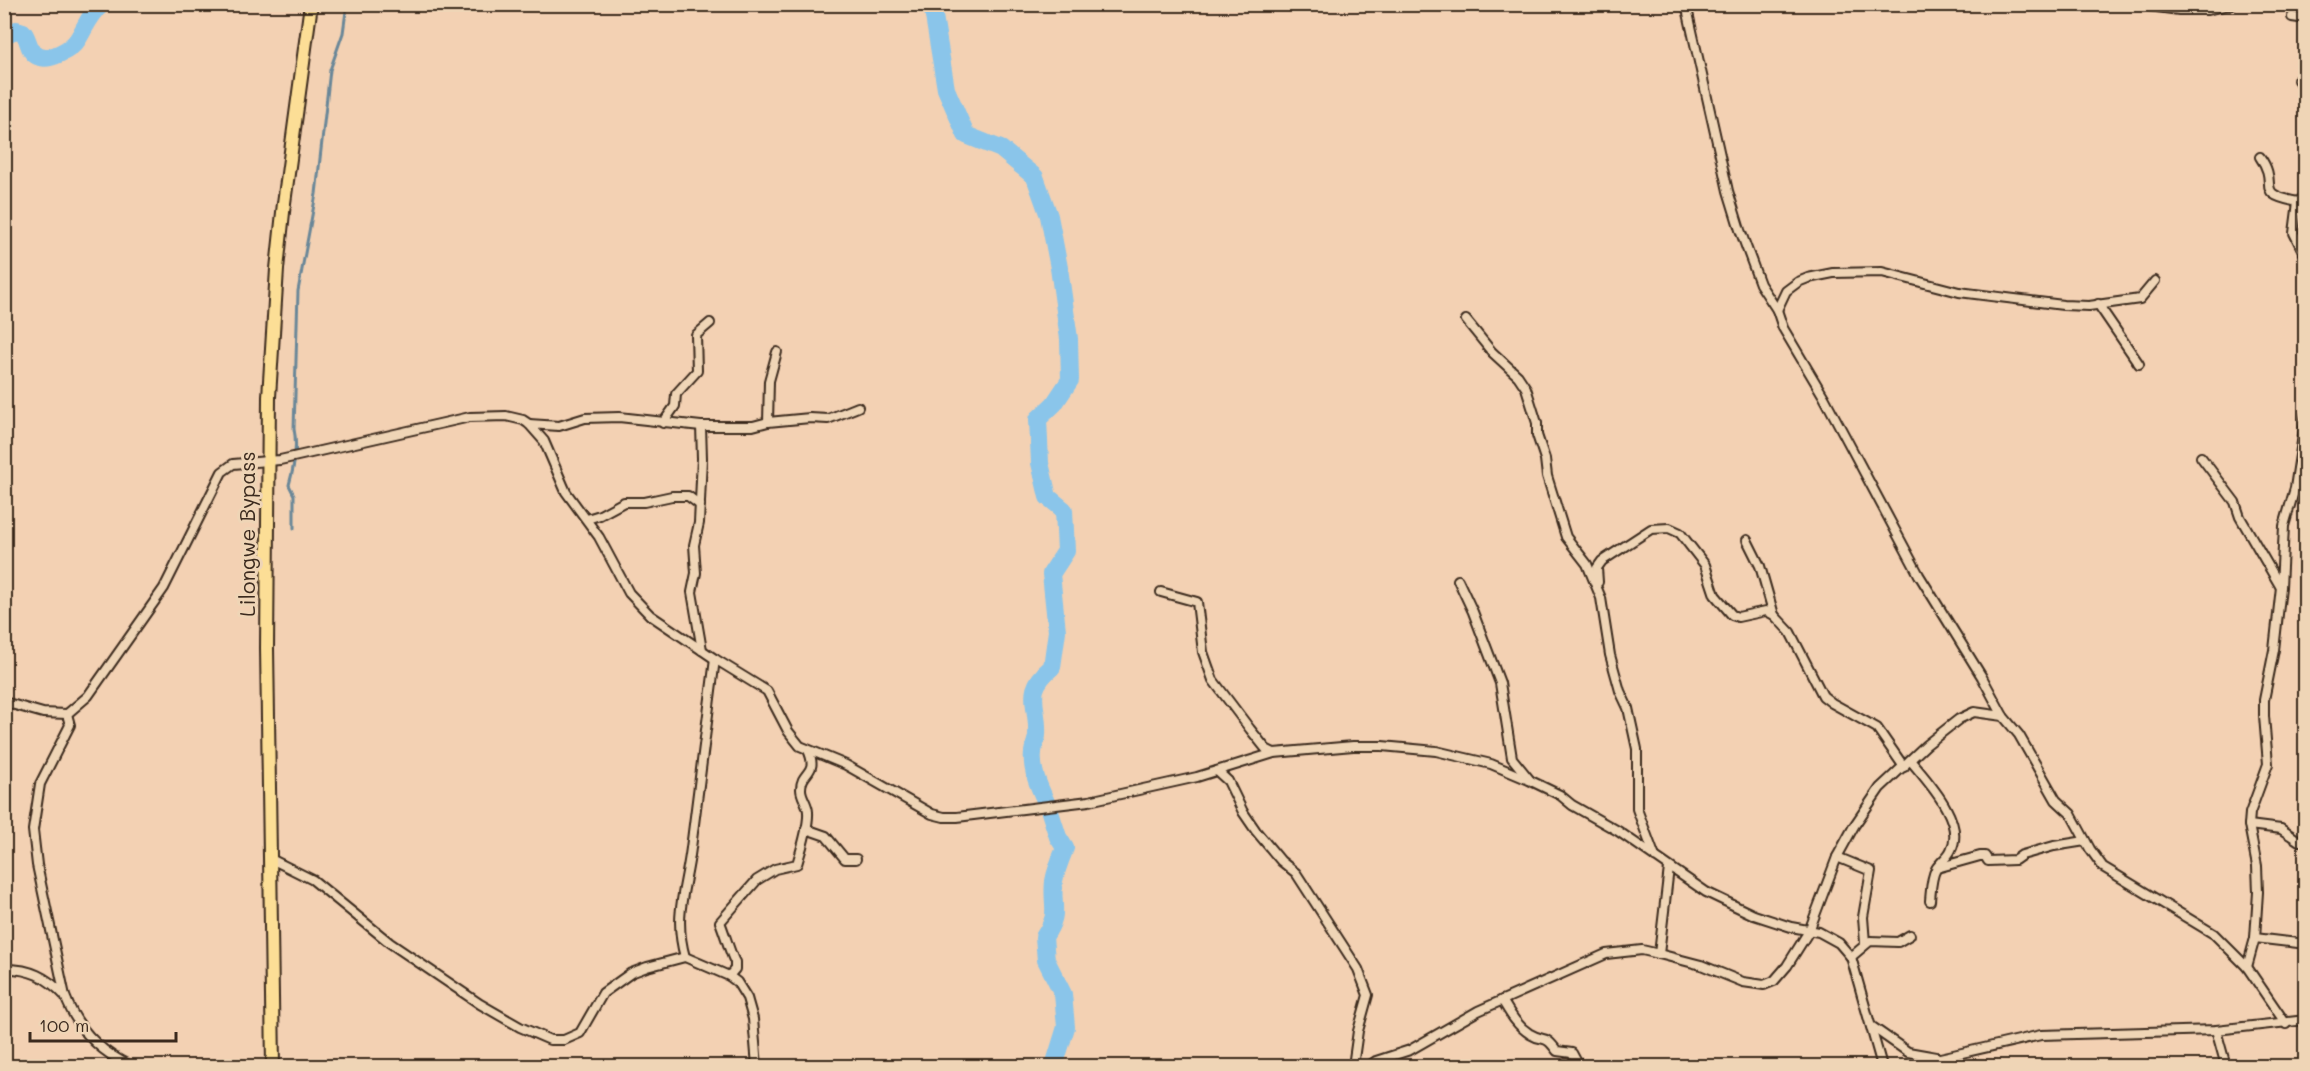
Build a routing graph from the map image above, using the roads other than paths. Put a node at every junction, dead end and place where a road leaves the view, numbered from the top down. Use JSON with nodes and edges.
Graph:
{"nodes":[{"id":1,"x":311,"y":4,"type":"edge"},
{"id":2,"x":1686,"y":4,"type":"edge"},
{"id":3,"x":2134,"y":4,"type":"edge"},
{"id":4,"x":2232,"y":4,"type":"edge"},
{"id":5,"x":2292,"y":17,"type":"dead end"},
{"id":6,"x":2306,"y":19,"type":"edge"},
{"id":7,"x":2306,"y":70,"type":"edge"},
{"id":8,"x":2298,"y":80,"type":"dead end"},
{"id":9,"x":2260,"y":157,"type":"dead end"},
{"id":10,"x":2306,"y":195,"type":"edge"},
{"id":11,"x":2298,"y":202,"type":"junction"},
{"id":12,"x":2306,"y":257,"type":"edge"},
{"id":13,"x":2155,"y":281,"type":"dead end"},
{"id":14,"x":2098,"y":304,"type":"junction"},
{"id":15,"x":1777,"y":310,"type":"junction"},
{"id":16,"x":1466,"y":320,"type":"dead end"},
{"id":17,"x":710,"y":323,"type":"dead end"},
{"id":18,"x":777,"y":352,"type":"dead end"},
{"id":19,"x":2139,"y":364,"type":"dead end"},
{"id":20,"x":858,"y":407,"type":"dead end"},
{"id":21,"x":2306,"y":415,"type":"edge"},
{"id":22,"x":768,"y":422,"type":"junction"},
{"id":23,"x":663,"y":423,"type":"junction"},
{"id":24,"x":529,"y":424,"type":"junction"},
{"id":25,"x":701,"y":426,"type":"junction"},
{"id":26,"x":2201,"y":458,"type":"dead end"},
{"id":27,"x":267,"y":461,"type":"junction"},
{"id":28,"x":700,"y":505,"type":"junction"},
{"id":29,"x":587,"y":519,"type":"junction"},
{"id":30,"x":1747,"y":540,"type":"dead end"},
{"id":31,"x":1458,"y":580,"type":"dead end"},
{"id":32,"x":2281,"y":587,"type":"junction"},
{"id":33,"x":1161,"y":592,"type":"dead end"},
{"id":34,"x":1601,"y":598,"type":"junction"},
{"id":35,"x":1774,"y":615,"type":"junction"},
{"id":36,"x":702,"y":650,"type":"junction"},
{"id":37,"x":715,"y":660,"type":"junction"},
{"id":38,"x":4,"y":702,"type":"edge"},
{"id":39,"x":67,"y":714,"type":"junction"},
{"id":40,"x":2003,"y":716,"type":"junction"},
{"id":41,"x":808,"y":750,"type":"junction"},
{"id":42,"x":1274,"y":753,"type":"junction"},
{"id":43,"x":1910,"y":760,"type":"junction"},
{"id":44,"x":1904,"y":767,"type":"junction"},
{"id":45,"x":1217,"y":771,"type":"junction"},
{"id":46,"x":1529,"y":780,"type":"junction"},
{"id":47,"x":2249,"y":825,"type":"junction"},
{"id":48,"x":806,"y":829,"type":"junction"},
{"id":49,"x":2306,"y":841,"type":"edge"},
{"id":50,"x":2085,"y":842,"type":"junction"},
{"id":51,"x":1837,"y":857,"type":"junction"},
{"id":52,"x":269,"y":858,"type":"junction"},
{"id":53,"x":1656,"y":858,"type":"junction"},
{"id":54,"x":856,"y":859,"type":"dead end"},
{"id":55,"x":1669,"y":868,"type":"junction"},
{"id":56,"x":1937,"y":868,"type":"junction"},
{"id":57,"x":1930,"y":901,"type":"dead end"},
{"id":58,"x":1809,"y":931,"type":"junction"},
{"id":59,"x":1910,"y":935,"type":"dead end"},
{"id":60,"x":2254,"y":938,"type":"junction"},
{"id":61,"x":1865,"y":943,"type":"junction"},
{"id":62,"x":2306,"y":944,"type":"edge"},
{"id":63,"x":1659,"y":954,"type":"junction"},
{"id":64,"x":685,"y":957,"type":"junction"},
{"id":65,"x":1851,"y":957,"type":"junction"},
{"id":66,"x":2247,"y":967,"type":"junction"},
{"id":67,"x":4,"y":969,"type":"edge"},
{"id":68,"x":729,"y":976,"type":"junction"},
{"id":69,"x":65,"y":996,"type":"junction"},
{"id":70,"x":1502,"y":1000,"type":"junction"},
{"id":71,"x":2306,"y":1020,"type":"edge"},
{"id":72,"x":2286,"y":1024,"type":"junction"},
{"id":73,"x":1872,"y":1026,"type":"junction"},
{"id":74,"x":2216,"y":1030,"type":"junction"},
{"id":75,"x":1944,"y":1058,"type":"junction"},
{"id":76,"x":131,"y":1066,"type":"edge"},
{"id":77,"x":273,"y":1066,"type":"edge"},
{"id":78,"x":757,"y":1066,"type":"edge"},
{"id":79,"x":1353,"y":1066,"type":"edge"},
{"id":80,"x":1369,"y":1066,"type":"edge"},
{"id":81,"x":1578,"y":1066,"type":"edge"},
{"id":82,"x":1882,"y":1066,"type":"edge"},
{"id":83,"x":1905,"y":1066,"type":"edge"},
{"id":84,"x":2226,"y":1066,"type":"edge"}],
"edges":[{"from":1,"to":27,"type":"main road","name":"Lilongwe Bypass"},
{"from":2,"to":15,"type":"street"},
{"from":3,"to":4,"type":"street"},
{"from":5,"to":6,"type":"street"},
{"from":7,"to":8,"type":"street"},
{"from":9,"to":11,"type":"street"},
{"from":10,"to":11,"type":"street"},
{"from":11,"to":12,"type":"street"},
{"from":13,"to":14,"type":"street"},
{"from":14,"to":15,"type":"street"},
{"from":14,"to":19,"type":"street"},
{"from":15,"to":40,"type":"street"},
{"from":16,"to":34,"type":"street"},
{"from":17,"to":23,"type":"street"},
{"from":18,"to":22,"type":"street"},
{"from":20,"to":22,"type":"street"},
{"from":21,"to":32,"type":"street"},
{"from":22,"to":25,"type":"street"},
{"from":23,"to":24,"type":"street"},
{"from":23,"to":25,"type":"street"},
{"from":24,"to":27,"type":"street"},
{"from":24,"to":29,"type":"street"},
{"from":25,"to":28,"type":"street"},
{"from":26,"to":32,"type":"street"},
{"from":27,"to":39,"type":"street"},
{"from":27,"to":52,"type":"main road","name":"Lilongwe Bypass"},
{"from":28,"to":29,"type":"street"},
{"from":28,"to":36,"type":"street"},
{"from":29,"to":36,"type":"street"},
{"from":30,"to":35,"type":"street"},
{"from":31,"to":46,"type":"street"},
{"from":32,"to":47,"type":"street"},
{"from":33,"to":42,"type":"street"},
{"from":34,"to":35,"type":"street"},
{"from":34,"to":53,"type":"street"},
{"from":35,"to":44,"type":"street"},
{"from":36,"to":37,"type":"street"},
{"from":37,"to":41,"type":"street"},
{"from":37,"to":64,"type":"street"},
{"from":38,"to":39,"type":"street"},
{"from":39,"to":69,"type":"street"},
{"from":40,"to":43,"type":"street"},
{"from":40,"to":50,"type":"street"},
{"from":41,"to":45,"type":"street"},
{"from":41,"to":48,"type":"street"},
{"from":42,"to":45,"type":"street"},
{"from":42,"to":46,"type":"street"},
{"from":43,"to":44,"type":"street"},
{"from":43,"to":56,"type":"street"},
{"from":44,"to":51,"type":"street"},
{"from":45,"to":79,"type":"street"},
{"from":46,"to":53,"type":"street"},
{"from":47,"to":49,"type":"street"},
{"from":47,"to":60,"type":"street"},
{"from":48,"to":54,"type":"street"},
{"from":48,"to":68,"type":"street"},
{"from":50,"to":56,"type":"street"},
{"from":50,"to":66,"type":"street"},
{"from":51,"to":58,"type":"street"},
{"from":51,"to":61,"type":"street"},
{"from":52,"to":64,"type":"street"},
{"from":52,"to":77,"type":"main road","name":"Lilongwe Bypass"},
{"from":53,"to":55,"type":"street"},
{"from":55,"to":58,"type":"street"},
{"from":55,"to":63,"type":"street"},
{"from":56,"to":57,"type":"street"},
{"from":58,"to":63,"type":"street"},
{"from":58,"to":65,"type":"street"},
{"from":59,"to":61,"type":"street"},
{"from":60,"to":62,"type":"street"},
{"from":60,"to":66,"type":"street"},
{"from":61,"to":65,"type":"street"},
{"from":63,"to":70,"type":"street"},
{"from":64,"to":68,"type":"street"},
{"from":65,"to":73,"type":"street"},
{"from":66,"to":72,"type":"street"},
{"from":67,"to":69,"type":"street"},
{"from":68,"to":78,"type":"street"},
{"from":69,"to":76,"type":"street"},
{"from":70,"to":80,"type":"street"},
{"from":70,"to":81,"type":"street"},
{"from":71,"to":72,"type":"street"},
{"from":72,"to":74,"type":"street"},
{"from":73,"to":75,"type":"street"},
{"from":73,"to":82,"type":"street"},
{"from":74,"to":75,"type":"street"},
{"from":74,"to":84,"type":"street"},
{"from":75,"to":83,"type":"street"}]}
